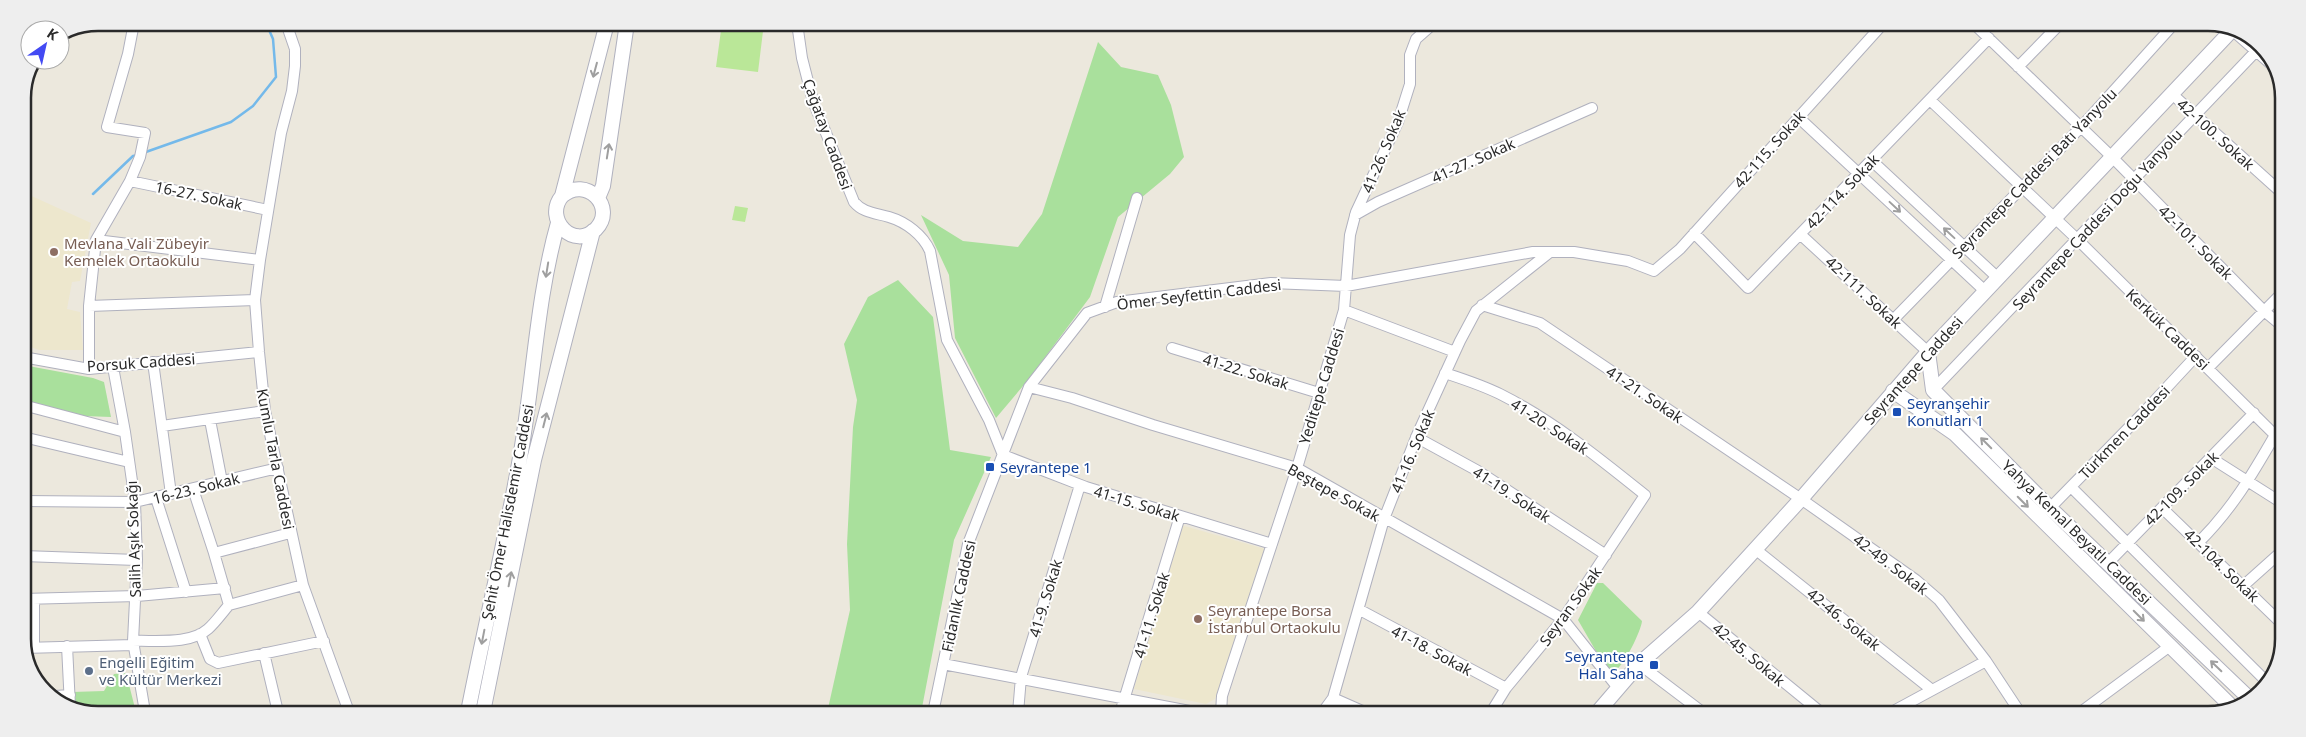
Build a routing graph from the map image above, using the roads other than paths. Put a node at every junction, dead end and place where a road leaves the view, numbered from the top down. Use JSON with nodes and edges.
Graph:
{"nodes":[{"id":1,"x":132,"y":31,"type":"edge"},
{"id":2,"x":289,"y":31,"type":"edge"},
{"id":3,"x":605,"y":31,"type":"edge"},
{"id":4,"x":626,"y":31,"type":"edge"},
{"id":5,"x":798,"y":31,"type":"edge"},
{"id":6,"x":1425,"y":31,"type":"edge"},
{"id":7,"x":1877,"y":31,"type":"edge"},
{"id":8,"x":1981,"y":31,"type":"edge"},
{"id":9,"x":2053,"y":31,"type":"edge"},
{"id":10,"x":2168,"y":31,"type":"edge"},
{"id":11,"x":2228,"y":35,"type":"edge"},
{"id":12,"x":1989,"y":38,"type":"junction"},
{"id":13,"x":2256,"y":52,"type":"edge"},
{"id":14,"x":2018,"y":67,"type":"junction"},
{"id":15,"x":2172,"y":94,"type":"junction"},
{"id":16,"x":1930,"y":100,"type":"junction"},
{"id":17,"x":1592,"y":108,"type":"dead end"},
{"id":18,"x":2195,"y":115,"type":"junction"},
{"id":19,"x":1798,"y":117,"type":"junction"},
{"id":20,"x":2081,"y":127,"type":"junction"},
{"id":21,"x":2112,"y":157,"type":"junction"},
{"id":22,"x":1872,"y":160,"type":"junction"},
{"id":23,"x":1859,"y":174,"type":"junction"},
{"id":24,"x":2133,"y":179,"type":"junction"},
{"id":25,"x":130,"y":181,"type":"junction"},
{"id":26,"x":2021,"y":187,"type":"junction"},
{"id":27,"x":2275,"y":187,"type":"edge"},
{"id":28,"x":562,"y":196,"type":"junction"},
{"id":29,"x":598,"y":198,"type":"junction"},
{"id":30,"x":1137,"y":198,"type":"dead end"},
{"id":31,"x":268,"y":210,"type":"junction"},
{"id":32,"x":1355,"y":215,"type":"junction"},
{"id":33,"x":2054,"y":218,"type":"junction"},
{"id":34,"x":558,"y":223,"type":"junction"},
{"id":35,"x":594,"y":231,"type":"junction"},
{"id":36,"x":1694,"y":233,"type":"junction"},
{"id":37,"x":1800,"y":234,"type":"junction"},
{"id":38,"x":96,"y":240,"type":"junction"},
{"id":39,"x":2078,"y":240,"type":"junction"},
{"id":40,"x":1964,"y":246,"type":"junction"},
{"id":41,"x":1550,"y":252,"type":"junction"},
{"id":42,"x":1952,"y":259,"type":"junction"},
{"id":43,"x":260,"y":260,"type":"junction"},
{"id":44,"x":1654,"y":271,"type":"joint"},
{"id":45,"x":1998,"y":278,"type":"junction"},
{"id":46,"x":1346,"y":286,"type":"junction"},
{"id":47,"x":1985,"y":291,"type":"junction"},
{"id":48,"x":2275,"y":299,"type":"edge"},
{"id":49,"x":255,"y":300,"type":"junction"},
{"id":50,"x":1482,"y":305,"type":"junction"},
{"id":51,"x":89,"y":306,"type":"junction"},
{"id":52,"x":1105,"y":306,"type":"junction"},
{"id":53,"x":1344,"y":310,"type":"junction"},
{"id":54,"x":2264,"y":311,"type":"junction"},
{"id":55,"x":1894,"y":319,"type":"junction"},
{"id":56,"x":2275,"y":320,"type":"edge"},
{"id":57,"x":1172,"y":348,"type":"dead end"},
{"id":58,"x":259,"y":352,"type":"junction"},
{"id":59,"x":1455,"y":352,"type":"junction"},
{"id":60,"x":1928,"y":352,"type":"junction"},
{"id":61,"x":2196,"y":356,"type":"junction"},
{"id":62,"x":31,"y":358,"type":"edge"},
{"id":63,"x":153,"y":362,"type":"junction"},
{"id":64,"x":113,"y":367,"type":"junction"},
{"id":65,"x":2208,"y":368,"type":"junction"},
{"id":66,"x":89,"y":369,"type":"junction"},
{"id":67,"x":1445,"y":373,"type":"junction"},
{"id":68,"x":1029,"y":387,"type":"junction"},
{"id":69,"x":1933,"y":390,"type":"junction"},
{"id":70,"x":1894,"y":391,"type":"junction"},
{"id":71,"x":1319,"y":393,"type":"junction"},
{"id":72,"x":31,"y":407,"type":"edge"},
{"id":73,"x":265,"y":411,"type":"junction"},
{"id":74,"x":2254,"y":413,"type":"junction"},
{"id":75,"x":210,"y":420,"type":"junction"},
{"id":76,"x":162,"y":426,"type":"junction"},
{"id":77,"x":125,"y":432,"type":"junction"},
{"id":78,"x":2275,"y":435,"type":"edge"},
{"id":79,"x":1416,"y":437,"type":"junction"},
{"id":80,"x":31,"y":439,"type":"edge"},
{"id":81,"x":2275,"y":442,"type":"edge"},
{"id":82,"x":1003,"y":455,"type":"junction"},
{"id":83,"x":2211,"y":458,"type":"junction"},
{"id":84,"x":129,"y":462,"type":"junction"},
{"id":85,"x":278,"y":468,"type":"junction"},
{"id":86,"x":1297,"y":468,"type":"junction"},
{"id":87,"x":222,"y":482,"type":"junction"},
{"id":88,"x":2248,"y":482,"type":"junction"},
{"id":89,"x":1080,"y":485,"type":"junction"},
{"id":90,"x":2071,"y":487,"type":"junction"},
{"id":91,"x":193,"y":489,"type":"junction"},
{"id":92,"x":171,"y":494,"type":"junction"},
{"id":93,"x":1645,"y":495,"type":"joint"},
{"id":94,"x":156,"y":498,"type":"junction"},
{"id":95,"x":1801,"y":499,"type":"junction"},
{"id":96,"x":2275,"y":499,"type":"edge"},
{"id":97,"x":31,"y":501,"type":"edge"},
{"id":98,"x":135,"y":502,"type":"junction"},
{"id":99,"x":2050,"y":508,"type":"junction"},
{"id":100,"x":2162,"y":508,"type":"junction"},
{"id":101,"x":1180,"y":516,"type":"junction"},
{"id":102,"x":1384,"y":519,"type":"junction"},
{"id":103,"x":290,"y":533,"type":"junction"},
{"id":104,"x":2126,"y":542,"type":"junction"},
{"id":105,"x":2199,"y":542,"type":"junction"},
{"id":106,"x":1272,"y":544,"type":"junction"},
{"id":107,"x":1755,"y":549,"type":"junction"},
{"id":108,"x":214,"y":553,"type":"junction"},
{"id":109,"x":1606,"y":555,"type":"junction"},
{"id":110,"x":31,"y":556,"type":"edge"},
{"id":111,"x":2275,"y":557,"type":"edge"},
{"id":112,"x":137,"y":560,"type":"junction"},
{"id":113,"x":2108,"y":563,"type":"junction"},
{"id":114,"x":303,"y":585,"type":"junction"},
{"id":115,"x":2243,"y":586,"type":"junction"},
{"id":116,"x":225,"y":588,"type":"junction"},
{"id":117,"x":186,"y":592,"type":"junction"},
{"id":118,"x":136,"y":596,"type":"junction"},
{"id":119,"x":34,"y":599,"type":"joint"},
{"id":120,"x":228,"y":605,"type":"junction"},
{"id":121,"x":1360,"y":610,"type":"junction"},
{"id":122,"x":1698,"y":612,"type":"junction"},
{"id":123,"x":2275,"y":617,"type":"edge"},
{"id":124,"x":1563,"y":619,"type":"junction"},
{"id":125,"x":31,"y":628,"type":"edge"},
{"id":126,"x":200,"y":634,"type":"junction"},
{"id":127,"x":324,"y":641,"type":"junction"},
{"id":128,"x":133,"y":643,"type":"junction"},
{"id":129,"x":67,"y":646,"type":"junction"},
{"id":130,"x":2170,"y":646,"type":"junction"},
{"id":131,"x":32,"y":648,"type":"edge"},
{"id":132,"x":264,"y":653,"type":"junction"},
{"id":133,"x":1986,"y":661,"type":"junction"},
{"id":134,"x":943,"y":664,"type":"junction"},
{"id":135,"x":1639,"y":664,"type":"junction"},
{"id":136,"x":1021,"y":677,"type":"junction"},
{"id":137,"x":2262,"y":677,"type":"edge"},
{"id":138,"x":1506,"y":688,"type":"junction"},
{"id":139,"x":1618,"y":688,"type":"junction"},
{"id":140,"x":1932,"y":690,"type":"junction"},
{"id":141,"x":2245,"y":694,"type":"edge"},
{"id":142,"x":63,"y":695,"type":"edge"},
{"id":143,"x":70,"y":695,"type":"junction"},
{"id":144,"x":1125,"y":698,"type":"junction"},
{"id":145,"x":1334,"y":698,"type":"junction"},
{"id":146,"x":70,"y":699,"type":"edge"},
{"id":147,"x":2227,"y":702,"type":"edge"},
{"id":148,"x":144,"y":706,"type":"edge"},
{"id":149,"x":277,"y":706,"type":"edge"},
{"id":150,"x":343,"y":706,"type":"edge"},
{"id":151,"x":469,"y":706,"type":"edge"},
{"id":152,"x":484,"y":706,"type":"edge"},
{"id":153,"x":934,"y":706,"type":"edge"},
{"id":154,"x":1019,"y":706,"type":"edge"},
{"id":155,"x":1122,"y":706,"type":"edge"},
{"id":156,"x":1165,"y":706,"type":"edge"},
{"id":157,"x":1221,"y":706,"type":"edge"},
{"id":158,"x":1328,"y":706,"type":"edge"},
{"id":159,"x":1350,"y":706,"type":"edge"},
{"id":160,"x":1495,"y":706,"type":"edge"},
{"id":161,"x":1603,"y":706,"type":"edge"},
{"id":162,"x":1694,"y":706,"type":"edge"},
{"id":163,"x":1813,"y":706,"type":"edge"},
{"id":164,"x":1903,"y":706,"type":"edge"},
{"id":165,"x":2016,"y":706,"type":"edge"},
{"id":166,"x":2089,"y":706,"type":"edge"}],
"edges":[{"from":1,"to":25,"type":"street"},
{"from":2,"to":31,"type":"street","name":"Kumlu Tarla Caddesi"},
{"from":3,"to":28,"type":"street","one_way":true},
{"from":29,"to":4,"type":"street","one_way":true},
{"from":5,"to":82,"type":"street","name":"Çağatay Caddesi"},
{"from":6,"to":32,"type":"street","name":"41-26. Sokak"},
{"from":7,"to":19,"type":"street","name":"42-115. Sokak"},
{"from":8,"to":12,"type":"street","name":"42-101. Sokak"},
{"from":9,"to":14,"type":"street"},
{"from":10,"to":20,"type":"street","name":"Seyrantepe Caddesi Batı Yanyolu"},
{"from":11,"to":15,"type":"street","name":"Seyrantepe Caddesi"},
{"from":12,"to":14,"type":"street","name":"42-101. Sokak"},
{"from":12,"to":16,"type":"street","name":"42-114. Sokak"},
{"from":13,"to":18,"type":"street","name":"Seyrantepe Caddesi Doğu Yanyolu"},
{"from":14,"to":20,"type":"street","name":"42-101. Sokak"},
{"from":15,"to":18,"type":"street","name":"42-100. Sokak"},
{"from":15,"to":21,"type":"street","name":"Seyrantepe Caddesi"},
{"from":16,"to":22,"type":"street","name":"42-114. Sokak"},
{"from":16,"to":26,"type":"street","name":"Kerkük Caddesi"},
{"from":17,"to":32,"type":"street","name":"41-27. Sokak"},
{"from":18,"to":24,"type":"street","name":"Seyrantepe Caddesi Doğu Yanyolu"},
{"from":18,"to":27,"type":"street","name":"42-100. Sokak"},
{"from":19,"to":23,"type":"street"},
{"from":19,"to":36,"type":"street","name":"42-115. Sokak"},
{"from":20,"to":21,"type":"street","name":"42-101. Sokak"},
{"from":20,"to":26,"type":"street","name":"Seyrantepe Caddesi Batı Yanyolu"},
{"from":21,"to":24,"type":"street","name":"42-101. Sokak"},
{"from":21,"to":33,"type":"street","name":"Seyrantepe Caddesi"},
{"from":22,"to":23,"type":"street","name":"42-114. Sokak"},
{"from":40,"to":22,"type":"street","one_way":true},
{"from":23,"to":37,"type":"street","name":"42-114. Sokak"},
{"from":23,"to":42,"type":"street","one_way":true},
{"from":24,"to":39,"type":"street","name":"Seyrantepe Caddesi Doğu Yanyolu"},
{"from":24,"to":54,"type":"street","name":"42-101. Sokak"},
{"from":25,"to":31,"type":"street","name":"16-27. Sokak"},
{"from":25,"to":38,"type":"street"},
{"from":26,"to":33,"type":"street","name":"Kerkük Caddesi"},
{"from":26,"to":40,"type":"street","name":"Seyrantepe Caddesi Batı Yanyolu"},
{"from":28,"to":29,"type":"street"},
{"from":28,"to":34,"type":"street"},
{"from":29,"to":35,"type":"street"},
{"from":30,"to":52,"type":"street"},
{"from":31,"to":43,"type":"street","name":"Kumlu Tarla Caddesi"},
{"from":32,"to":46,"type":"street","name":"41-26. Sokak"},
{"from":33,"to":39,"type":"street","name":"Kerkük Caddesi"},
{"from":33,"to":45,"type":"street","name":"Seyrantepe Caddesi"},
{"from":34,"to":35,"type":"street"},
{"from":34,"to":151,"type":"street","name":"Şehit Ömer Halisdemir Caddesi","one_way":true},
{"from":152,"to":35,"type":"street","name":"Şehit Ömer Halisdemir Caddesi","one_way":true},
{"from":36,"to":37,"type":"street","name":"42-114. Sokak"},
{"from":36,"to":44,"type":"street","name":"42-115. Sokak"},
{"from":37,"to":55,"type":"street","name":"42-111. Sokak"},
{"from":38,"to":43,"type":"street"},
{"from":38,"to":51,"type":"street"},
{"from":39,"to":61,"type":"street","name":"Kerkük Caddesi"},
{"from":39,"to":69,"type":"street","name":"Seyrantepe Caddesi Doğu Yanyolu"},
{"from":40,"to":42,"type":"street","name":"Seyrantepe Caddesi Batı Yanyolu"},
{"from":40,"to":45,"type":"street"},
{"from":41,"to":44,"type":"street","name":"Ömer Seyfettin Caddesi"},
{"from":41,"to":46,"type":"street","name":"Ömer Seyfettin Caddesi"},
{"from":41,"to":50,"type":"street","name":"41-16. Sokak"},
{"from":42,"to":47,"type":"street"},
{"from":42,"to":55,"type":"street","name":"Seyrantepe Caddesi Batı Yanyolu"},
{"from":43,"to":49,"type":"street","name":"Kumlu Tarla Caddesi"},
{"from":45,"to":47,"type":"street","name":"Seyrantepe Caddesi"},
{"from":46,"to":52,"type":"street","name":"Ömer Seyfettin Caddesi"},
{"from":46,"to":53,"type":"street","name":"Yeditepe Caddesi"},
{"from":47,"to":60,"type":"street","name":"Seyrantepe Caddesi"},
{"from":48,"to":54,"type":"street"},
{"from":49,"to":51,"type":"street"},
{"from":49,"to":58,"type":"street","name":"Kumlu Tarla Caddesi"},
{"from":50,"to":59,"type":"street","name":"41-16. Sokak"},
{"from":50,"to":95,"type":"street","name":"41-21. Sokak"},
{"from":51,"to":66,"type":"street"},
{"from":52,"to":68,"type":"street","name":"Ömer Seyfettin Caddesi"},
{"from":53,"to":59,"type":"street"},
{"from":53,"to":71,"type":"street","name":"Yeditepe Caddesi"},
{"from":54,"to":56,"type":"street","name":"42-101. Sokak"},
{"from":54,"to":65,"type":"street"},
{"from":55,"to":60,"type":"street","name":"42-111. Sokak"},
{"from":57,"to":71,"type":"street","name":"41-22. Sokak"},
{"from":58,"to":63,"type":"street","name":"Porsuk Caddesi"},
{"from":58,"to":73,"type":"street","name":"Kumlu Tarla Caddesi"},
{"from":59,"to":67,"type":"street","name":"41-16. Sokak"},
{"from":60,"to":69,"type":"street"},
{"from":60,"to":70,"type":"street","name":"Seyrantepe Caddesi"},
{"from":61,"to":65,"type":"street","name":"Kerkük Caddesi"},
{"from":61,"to":90,"type":"street","name":"Türkmen Caddesi"},
{"from":62,"to":66,"type":"street","name":"Porsuk Caddesi"},
{"from":63,"to":64,"type":"street","name":"Porsuk Caddesi"},
{"from":63,"to":76,"type":"street"},
{"from":64,"to":66,"type":"street","name":"Porsuk Caddesi"},
{"from":64,"to":77,"type":"street","name":"Salih Aşık Sokağı"},
{"from":65,"to":74,"type":"street","name":"Kerkük Caddesi"},
{"from":67,"to":79,"type":"street","name":"41-16. Sokak"},
{"from":67,"to":93,"type":"street","name":"41-20. Sokak"},
{"from":68,"to":82,"type":"street","name":"Ömer Seyfettin Caddesi"},
{"from":68,"to":86,"type":"street","name":"Beştepe Sokak"},
{"from":99,"to":69,"type":"street","name":"Yahya Kemal Beyatlı Caddesi","one_way":true},
{"from":70,"to":95,"type":"street","name":"Seyrantepe Caddesi"},
{"from":70,"to":130,"type":"street","name":"Yahya Kemal Beyatlı Caddesi","one_way":true},
{"from":71,"to":86,"type":"street","name":"Yeditepe Caddesi"},
{"from":72,"to":77,"type":"street"},
{"from":73,"to":75,"type":"street"},
{"from":73,"to":85,"type":"street","name":"Kumlu Tarla Caddesi"},
{"from":74,"to":78,"type":"street","name":"Kerkük Caddesi"},
{"from":74,"to":83,"type":"street","name":"42-109. Sokak"},
{"from":75,"to":76,"type":"street"},
{"from":75,"to":87,"type":"street"},
{"from":76,"to":92,"type":"street"},
{"from":77,"to":84,"type":"street","name":"Salih Aşık Sokağı"},
{"from":79,"to":102,"type":"street","name":"41-16. Sokak"},
{"from":79,"to":109,"type":"street","name":"41-19. Sokak"},
{"from":80,"to":84,"type":"street"},
{"from":81,"to":88,"type":"street"},
{"from":82,"to":89,"type":"street","name":"41-15. Sokak"},
{"from":82,"to":134,"type":"street","name":"Fidanlık Caddesi"},
{"from":83,"to":88,"type":"street"},
{"from":83,"to":100,"type":"street","name":"42-109. Sokak"},
{"from":84,"to":98,"type":"street","name":"Salih Aşık Sokağı"},
{"from":85,"to":87,"type":"street","name":"16-23. Sokak"},
{"from":85,"to":103,"type":"street","name":"Kumlu Tarla Caddesi"},
{"from":86,"to":102,"type":"street","name":"Beştepe Sokak"},
{"from":86,"to":106,"type":"street","name":"Yeditepe Caddesi"},
{"from":87,"to":91,"type":"street","name":"16-23. Sokak"},
{"from":88,"to":96,"type":"street"},
{"from":88,"to":105,"type":"street"},
{"from":89,"to":101,"type":"street","name":"41-15. Sokak"},
{"from":89,"to":136,"type":"street","name":"41-9. Sokak"},
{"from":90,"to":99,"type":"street","name":"Türkmen Caddesi"},
{"from":90,"to":104,"type":"street"},
{"from":91,"to":92,"type":"street","name":"16-23. Sokak"},
{"from":91,"to":108,"type":"street"},
{"from":92,"to":94,"type":"street","name":"16-23. Sokak"},
{"from":93,"to":109,"type":"street","name":"Seyran Sokak"},
{"from":94,"to":98,"type":"street","name":"16-23. Sokak"},
{"from":94,"to":117,"type":"street"},
{"from":95,"to":107,"type":"street","name":"Seyrantepe Caddesi"},
{"from":95,"to":133,"type":"street","name":"42-49. Sokak"},
{"from":97,"to":98,"type":"street","name":"16-23. Sokak"},
{"from":98,"to":112,"type":"street","name":"Salih Aşık Sokağı"},
{"from":99,"to":113,"type":"street","name":"Yahya Kemal Beyatlı Caddesi"},
{"from":100,"to":104,"type":"street","name":"42-109. Sokak"},
{"from":100,"to":105,"type":"street","name":"42-104. Sokak"},
{"from":101,"to":106,"type":"street","name":"41-15. Sokak"},
{"from":101,"to":144,"type":"street","name":"41-11. Sokak"},
{"from":102,"to":121,"type":"street","name":"41-16. Sokak"},
{"from":102,"to":124,"type":"street","name":"Beştepe Sokak"},
{"from":103,"to":108,"type":"street"},
{"from":103,"to":114,"type":"street","name":"Kumlu Tarla Caddesi"},
{"from":104,"to":113,"type":"street","name":"42-109. Sokak"},
{"from":104,"to":137,"type":"street"},
{"from":105,"to":115,"type":"street","name":"42-104. Sokak"},
{"from":106,"to":157,"type":"street","name":"Yeditepe Caddesi"},
{"from":107,"to":122,"type":"street","name":"Seyrantepe Caddesi"},
{"from":107,"to":140,"type":"street","name":"42-46. Sokak"},
{"from":108,"to":116,"type":"street"},
{"from":109,"to":124,"type":"street","name":"Seyran Sokak"},
{"from":110,"to":112,"type":"street"},
{"from":111,"to":115,"type":"street"},
{"from":112,"to":118,"type":"street","name":"Salih Aşık Sokağı"},
{"from":141,"to":113,"type":"street","name":"Yahya Kemal Beyatlı Caddesi","one_way":true},
{"from":114,"to":120,"type":"street"},
{"from":114,"to":127,"type":"street","name":"Kumlu Tarla Caddesi"},
{"from":115,"to":123,"type":"street","name":"42-104. Sokak"},
{"from":116,"to":117,"type":"street"},
{"from":116,"to":120,"type":"street"},
{"from":117,"to":118,"type":"street"},
{"from":118,"to":119,"type":"street"},
{"from":118,"to":128,"type":"street","name":"Salih Aşık Sokağı"},
{"from":119,"to":125,"type":"street"},
{"from":120,"to":126,"type":"street"},
{"from":121,"to":138,"type":"street","name":"41-18. Sokak"},
{"from":121,"to":145,"type":"street","name":"41-16. Sokak"},
{"from":122,"to":135,"type":"street","name":"Seyrantepe Caddesi"},
{"from":122,"to":163,"type":"street","name":"42-45. Sokak"},
{"from":124,"to":138,"type":"street","name":"Seyran Sokak"},
{"from":124,"to":139,"type":"street"},
{"from":126,"to":128,"type":"street"},
{"from":126,"to":132,"type":"street"},
{"from":127,"to":132,"type":"street"},
{"from":127,"to":150,"type":"street","name":"Kumlu Tarla Caddesi"},
{"from":128,"to":129,"type":"street"},
{"from":128,"to":148,"type":"street","name":"Salih Aşık Sokağı"},
{"from":129,"to":131,"type":"street"},
{"from":129,"to":143,"type":"street"},
{"from":130,"to":147,"type":"street","name":"Yahya Kemal Beyatlı Caddesi"},
{"from":130,"to":166,"type":"street"},
{"from":132,"to":149,"type":"street"},
{"from":133,"to":140,"type":"street"},
{"from":133,"to":165,"type":"street","name":"42-49. Sokak"},
{"from":134,"to":136,"type":"street"},
{"from":134,"to":153,"type":"street","name":"Fidanlık Caddesi"},
{"from":135,"to":139,"type":"street","name":"Seyrantepe Caddesi"},
{"from":135,"to":162,"type":"street"},
{"from":136,"to":144,"type":"street"},
{"from":136,"to":154,"type":"street","name":"41-9. Sokak"},
{"from":138,"to":160,"type":"street","name":"Seyran Sokak"},
{"from":139,"to":161,"type":"street","name":"Seyrantepe Caddesi"},
{"from":140,"to":164,"type":"street"},
{"from":142,"to":143,"type":"street"},
{"from":143,"to":146,"type":"street"},
{"from":144,"to":155,"type":"street","name":"41-11. Sokak"},
{"from":144,"to":156,"type":"street"},
{"from":145,"to":158,"type":"street","name":"41-16. Sokak"},
{"from":145,"to":159,"type":"street"}]}
